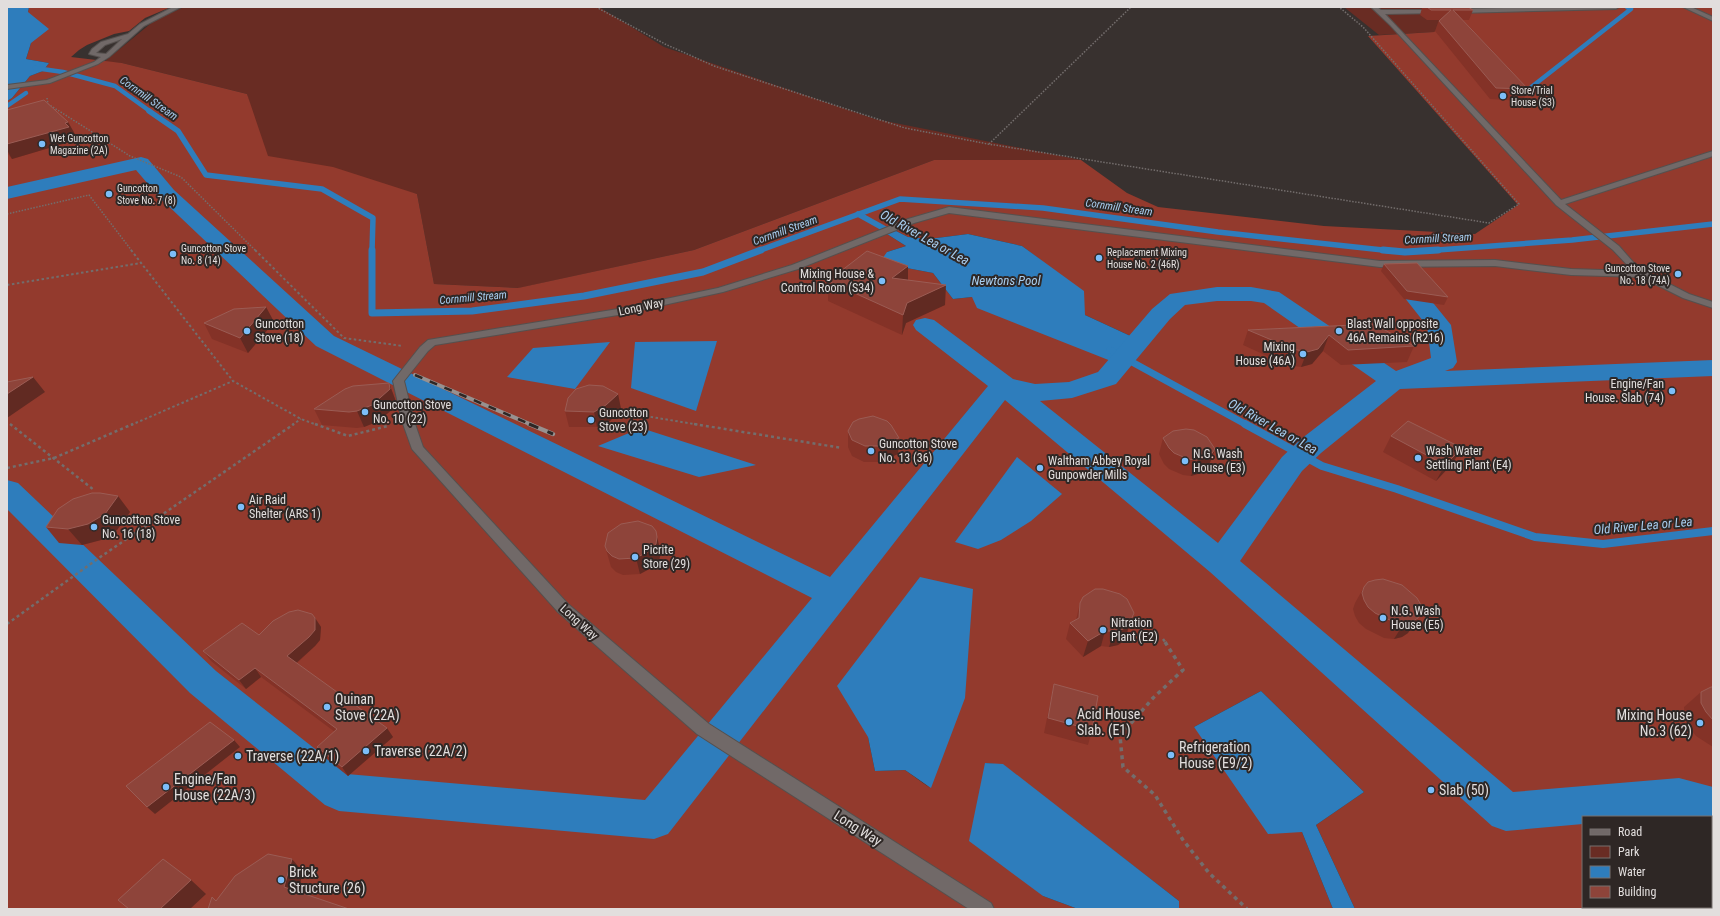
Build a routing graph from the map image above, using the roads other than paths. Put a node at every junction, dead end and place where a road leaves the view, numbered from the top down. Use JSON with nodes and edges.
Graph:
{"nodes":[{"id":1,"x":178,"y":7,"type":"edge"},
{"id":2,"x":1425,"y":7,"type":"edge"},
{"id":3,"x":1616,"y":7,"type":"edge"},
{"id":4,"x":1686,"y":7,"type":"edge"},
{"id":5,"x":1377,"y":9,"type":"edge"},
{"id":6,"x":1431,"y":11,"type":"junction"},
{"id":7,"x":1446,"y":11,"type":"edge"},
{"id":8,"x":1454,"y":11,"type":"edge"},
{"id":9,"x":1713,"y":19,"type":"edge"},
{"id":10,"x":130,"y":35,"type":"junction"},
{"id":11,"x":107,"y":56,"type":"junction"},
{"id":12,"x":7,"y":87,"type":"edge"},
{"id":13,"x":1713,"y":153,"type":"edge"},
{"id":14,"x":1559,"y":203,"type":"junction"},
{"id":15,"x":1643,"y":274,"type":"junction"},
{"id":16,"x":1713,"y":305,"type":"edge"},
{"id":17,"x":985,"y":909,"type":"edge"}],
"edges":[{"from":1,"to":10,"type":"street"},
{"from":2,"to":6,"type":"street"},
{"from":3,"to":8,"type":"street"},
{"from":4,"to":9,"type":"street"},
{"from":5,"to":6,"type":"street"},
{"from":5,"to":14,"type":"street"},
{"from":6,"to":7,"type":"street"},
{"from":10,"to":11,"type":"street"},
{"from":10,"to":11,"type":"street"},
{"from":11,"to":12,"type":"street"},
{"from":13,"to":14,"type":"street"},
{"from":14,"to":15,"type":"street"},
{"from":15,"to":16,"type":"street"},
{"from":15,"to":17,"type":"street","name":"Long Way"}]}
